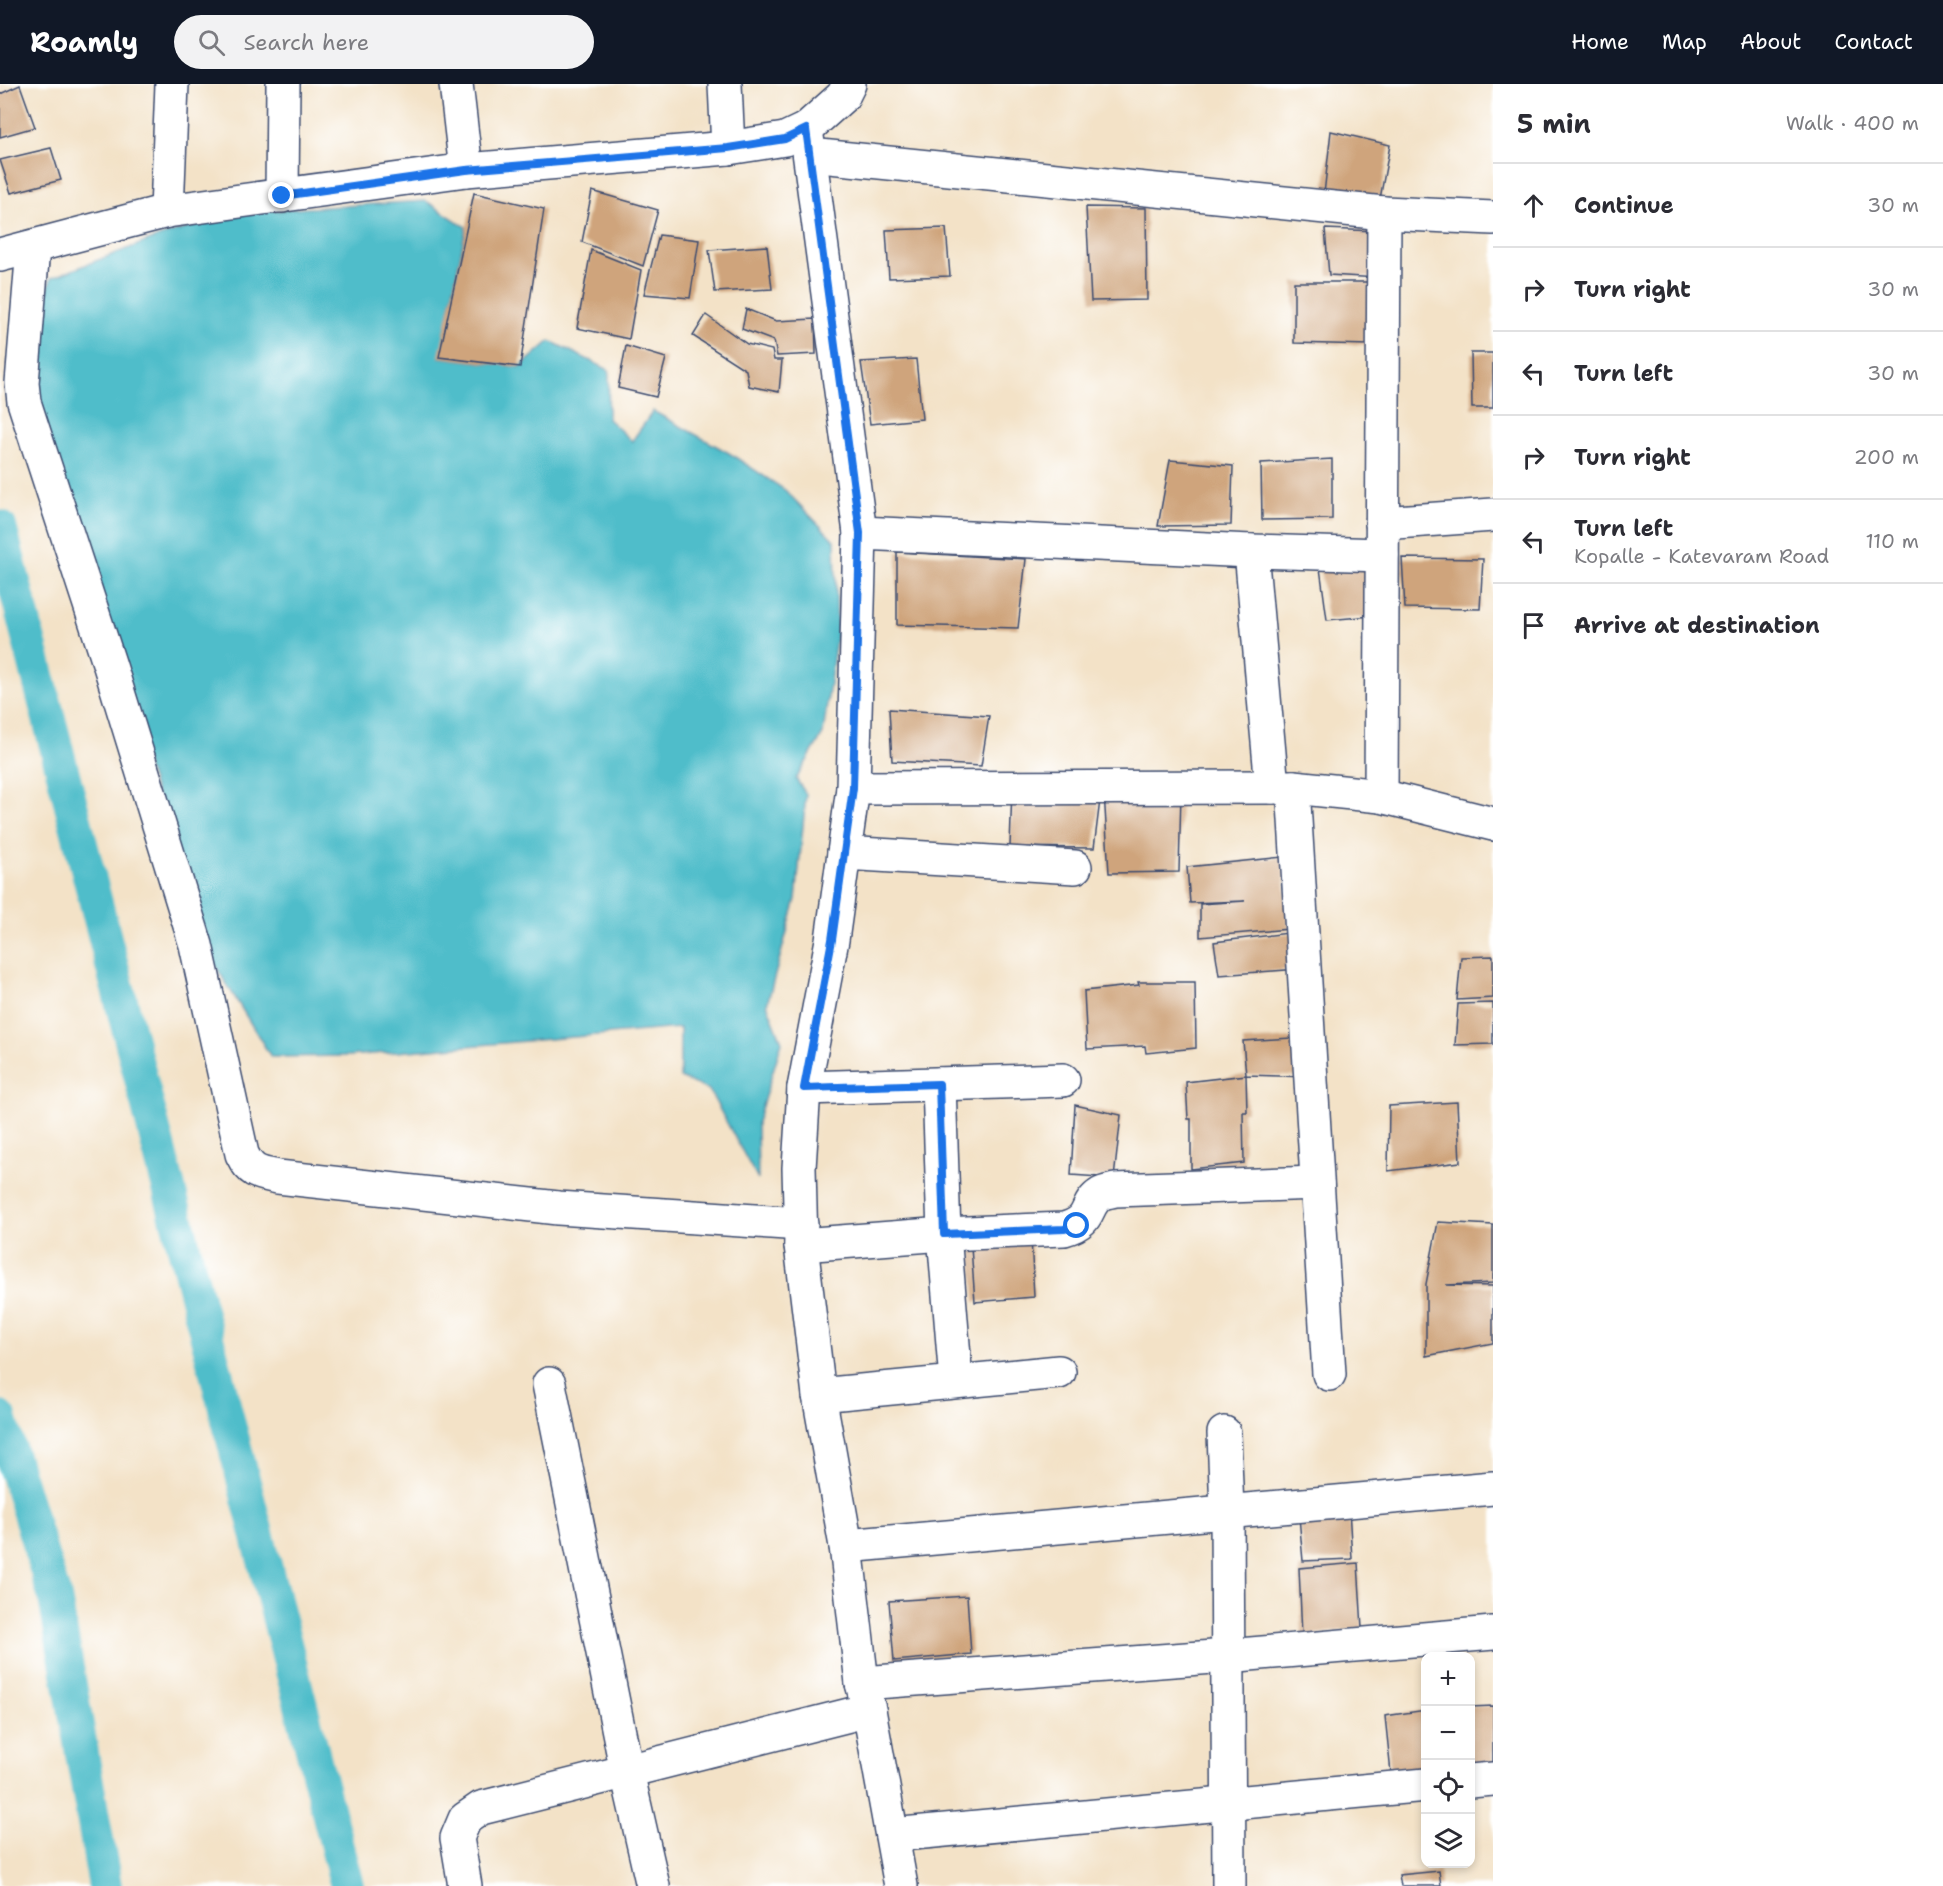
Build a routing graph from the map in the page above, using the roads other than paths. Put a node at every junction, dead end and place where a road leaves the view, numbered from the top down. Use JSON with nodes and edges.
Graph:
{"nodes":[{"id":1,"x":172,"y":84,"type":"edge"},
{"id":2,"x":283,"y":84,"type":"edge"},
{"id":3,"x":456,"y":84,"type":"edge"},
{"id":4,"x":725,"y":84,"type":"edge"},
{"id":5,"x":849,"y":84,"type":"edge"},
{"id":6,"x":808,"y":142,"type":"junction"},
{"id":7,"x":728,"y":148,"type":"junction"},
{"id":8,"x":466,"y":170,"type":"junction"},
{"id":9,"x":282,"y":196,"type":"junction"},
{"id":10,"x":168,"y":212,"type":"junction"},
{"id":11,"x":1384,"y":213,"type":"junction"},
{"id":12,"x":1493,"y":218,"type":"edge"},
{"id":13,"x":33,"y":248,"type":"junction"},
{"id":14,"x":0,"y":255,"type":"edge"},
{"id":15,"x":1493,"y":515,"type":"edge"},
{"id":16,"x":860,"y":533,"type":"junction"},
{"id":17,"x":1382,"y":539,"type":"junction"},
{"id":18,"x":1251,"y":551,"type":"junction"},
{"id":19,"x":1282,"y":787,"type":"junction"},
{"id":20,"x":853,"y":788,"type":"junction"},
{"id":21,"x":1381,"y":796,"type":"junction"},
{"id":22,"x":1493,"y":824,"type":"edge"},
{"id":23,"x":844,"y":853,"type":"junction"},
{"id":24,"x":1075,"y":867,"type":"dead end"},
{"id":25,"x":1063,"y":1080,"type":"dead end"},
{"id":26,"x":939,"y":1084,"type":"junction"},
{"id":27,"x":804,"y":1088,"type":"junction"},
{"id":28,"x":1317,"y":1183,"type":"junction"},
{"id":29,"x":801,"y":1234,"type":"junction"},
{"id":30,"x":944,"y":1234,"type":"junction"},
{"id":31,"x":1059,"y":1372,"type":"dead end"},
{"id":32,"x":1329,"y":1374,"type":"dead end"},
{"id":33,"x":956,"y":1381,"type":"junction"},
{"id":34,"x":549,"y":1384,"type":"dead end"},
{"id":35,"x":819,"y":1395,"type":"junction"},
{"id":36,"x":1224,"y":1433,"type":"dead end"},
{"id":37,"x":1493,"y":1488,"type":"edge"},
{"id":38,"x":1227,"y":1511,"type":"junction"},
{"id":39,"x":846,"y":1546,"type":"junction"},
{"id":40,"x":1493,"y":1632,"type":"edge"},
{"id":41,"x":1227,"y":1656,"type":"junction"},
{"id":42,"x":865,"y":1697,"type":"junction"},
{"id":43,"x":627,"y":1772,"type":"junction"},
{"id":44,"x":1493,"y":1779,"type":"edge"},
{"id":45,"x":1475,"y":1781,"type":"edge"},
{"id":46,"x":1421,"y":1785,"type":"edge"},
{"id":47,"x":1227,"y":1802,"type":"junction"},
{"id":48,"x":892,"y":1835,"type":"junction"},
{"id":49,"x":465,"y":1886,"type":"edge"},
{"id":50,"x":653,"y":1886,"type":"edge"},
{"id":51,"x":901,"y":1886,"type":"edge"},
{"id":52,"x":1229,"y":1886,"type":"edge"}],
"edges":[{"from":1,"to":10,"type":"street"},
{"from":2,"to":9,"type":"street"},
{"from":3,"to":8,"type":"street"},
{"from":4,"to":7,"type":"street"},
{"from":5,"to":6,"type":"street"},
{"from":6,"to":7,"type":"street"},
{"from":6,"to":11,"type":"street"},
{"from":6,"to":16,"type":"street"},
{"from":7,"to":8,"type":"street"},
{"from":8,"to":9,"type":"street"},
{"from":9,"to":10,"type":"street"},
{"from":10,"to":13,"type":"street"},
{"from":11,"to":12,"type":"street"},
{"from":11,"to":17,"type":"street"},
{"from":13,"to":14,"type":"street"},
{"from":13,"to":29,"type":"street"},
{"from":15,"to":17,"type":"street"},
{"from":16,"to":18,"type":"street"},
{"from":16,"to":20,"type":"street"},
{"from":17,"to":18,"type":"street"},
{"from":17,"to":21,"type":"street"},
{"from":18,"to":19,"type":"street"},
{"from":19,"to":20,"type":"street"},
{"from":19,"to":21,"type":"street"},
{"from":19,"to":28,"type":"street"},
{"from":20,"to":23,"type":"street"},
{"from":21,"to":22,"type":"street"},
{"from":23,"to":24,"type":"street"},
{"from":23,"to":27,"type":"street"},
{"from":25,"to":26,"type":"street"},
{"from":26,"to":27,"type":"street"},
{"from":26,"to":30,"type":"street"},
{"from":27,"to":29,"type":"street"},
{"from":28,"to":30,"type":"street"},
{"from":28,"to":32,"type":"street"},
{"from":29,"to":30,"type":"street"},
{"from":29,"to":35,"type":"street"},
{"from":30,"to":33,"type":"street"},
{"from":31,"to":33,"type":"street"},
{"from":33,"to":35,"type":"street"},
{"from":34,"to":43,"type":"street"},
{"from":35,"to":39,"type":"street"},
{"from":36,"to":38,"type":"street"},
{"from":37,"to":38,"type":"street"},
{"from":38,"to":39,"type":"street"},
{"from":38,"to":41,"type":"street"},
{"from":39,"to":42,"type":"street"},
{"from":40,"to":41,"type":"street"},
{"from":41,"to":42,"type":"street"},
{"from":41,"to":47,"type":"street"},
{"from":42,"to":43,"type":"street"},
{"from":42,"to":48,"type":"street"},
{"from":43,"to":49,"type":"street"},
{"from":43,"to":50,"type":"street"},
{"from":44,"to":45,"type":"street"},
{"from":46,"to":47,"type":"street"},
{"from":47,"to":48,"type":"street"},
{"from":47,"to":52,"type":"street"},
{"from":48,"to":51,"type":"street"}]}
